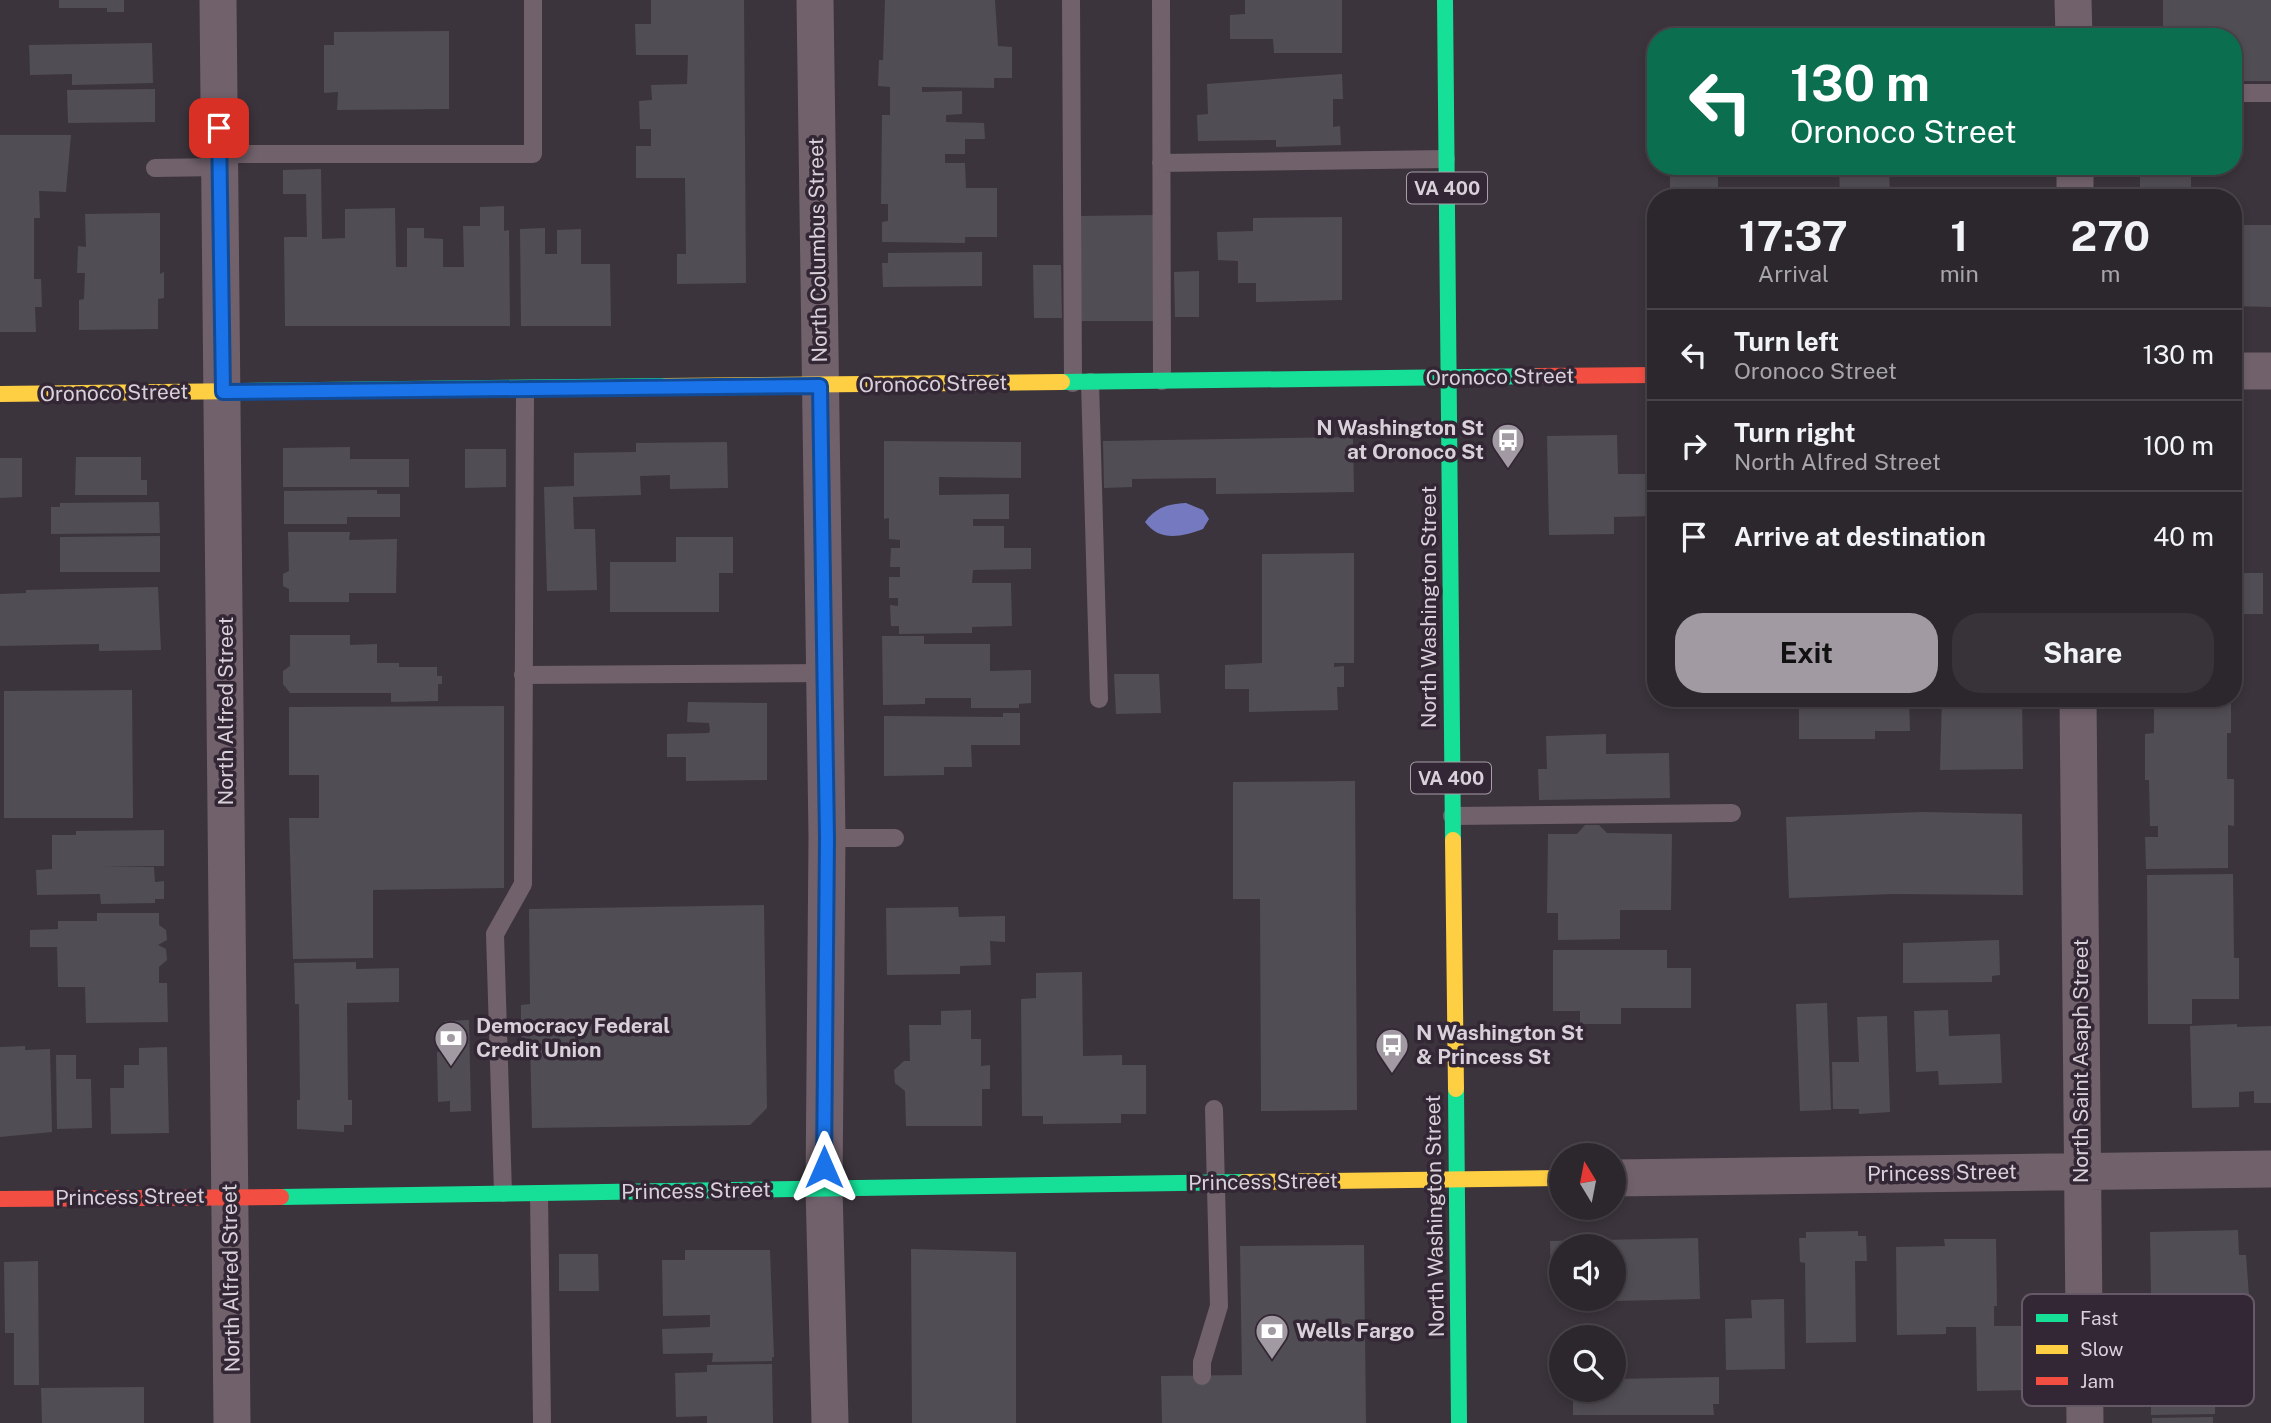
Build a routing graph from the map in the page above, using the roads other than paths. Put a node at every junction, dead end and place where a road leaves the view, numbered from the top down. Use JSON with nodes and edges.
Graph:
{"nodes":[{"id":1,"x":218,"y":0,"type":"edge"},
{"id":2,"x":533,"y":0,"type":"edge"},
{"id":3,"x":815,"y":0,"type":"edge"},
{"id":4,"x":1071,"y":0,"type":"edge"},
{"id":5,"x":1161,"y":0,"type":"edge"},
{"id":6,"x":1445,"y":0,"type":"edge"},
{"id":7,"x":2073,"y":0,"type":"edge"},
{"id":8,"x":2074,"y":28,"type":"edge"},
{"id":9,"x":2242,"y":93,"type":"edge"},
{"id":10,"x":2271,"y":93,"type":"edge"},
{"id":11,"x":1447,"y":159,"type":"junction"},
{"id":12,"x":220,"y":161,"type":"junction"},
{"id":13,"x":1161,"y":163,"type":"junction"},
{"id":14,"x":155,"y":168,"type":"dead end"},
{"id":15,"x":2242,"y":371,"type":"edge"},
{"id":16,"x":2271,"y":371,"type":"edge"},
{"id":17,"x":1647,"y":375,"type":"edge"},
{"id":18,"x":1448,"y":377,"type":"junction"},
{"id":19,"x":1081,"y":382,"type":"junction"},
{"id":20,"x":1162,"y":382,"type":"junction"},
{"id":21,"x":820,"y":386,"type":"junction"},
{"id":22,"x":524,"y":390,"type":"junction"},
{"id":23,"x":223,"y":392,"type":"junction"},
{"id":24,"x":0,"y":394,"type":"edge"},
{"id":25,"x":523,"y":674,"type":"junction"},
{"id":26,"x":824,"y":674,"type":"junction"},
{"id":27,"x":1099,"y":699,"type":"dead end"},
{"id":28,"x":2078,"y":707,"type":"edge"},
{"id":29,"x":1732,"y":813,"type":"dead end"},
{"id":30,"x":1452,"y":816,"type":"junction"},
{"id":31,"x":827,"y":838,"type":"junction"},
{"id":32,"x":895,"y":838,"type":"dead end"},
{"id":33,"x":1214,"y":1109,"type":"dead end"},
{"id":34,"x":2271,"y":1169,"type":"edge"},
{"id":35,"x":2081,"y":1172,"type":"junction"},
{"id":36,"x":1549,"y":1178,"type":"edge"},
{"id":37,"x":1626,"y":1178,"type":"edge"},
{"id":38,"x":1455,"y":1179,"type":"junction"},
{"id":39,"x":1218,"y":1183,"type":"junction"},
{"id":40,"x":824,"y":1188,"type":"junction"},
{"id":41,"x":503,"y":1193,"type":"junction"},
{"id":42,"x":230,"y":1195,"type":"junction"},
{"id":43,"x":539,"y":1195,"type":"junction"},
{"id":44,"x":0,"y":1199,"type":"edge"},
{"id":45,"x":2083,"y":1294,"type":"edge"},
{"id":46,"x":1202,"y":1376,"type":"dead end"},
{"id":47,"x":232,"y":1423,"type":"edge"},
{"id":48,"x":542,"y":1423,"type":"edge"},
{"id":49,"x":830,"y":1423,"type":"edge"},
{"id":50,"x":1459,"y":1423,"type":"edge"}],
"edges":[{"from":1,"to":12,"type":"street","name":"North Alfred Street"},
{"from":2,"to":12,"type":"lane"},
{"from":3,"to":21,"type":"street","name":"North Columbus Street"},
{"from":4,"to":19,"type":"lane"},
{"from":5,"to":13,"type":"lane"},
{"from":6,"to":11,"type":"street","name":"North Washington Street","number":"VA 400"},
{"from":7,"to":8,"type":"street"},
{"from":9,"to":10,"type":"lane"},
{"from":11,"to":13,"type":"lane"},
{"from":11,"to":18,"type":"street","name":"North Washington Street","number":"VA 400"},
{"from":12,"to":14,"type":"lane"},
{"from":12,"to":23,"type":"street","name":"North Alfred Street"},
{"from":13,"to":20,"type":"lane"},
{"from":15,"to":16,"type":"street"},
{"from":17,"to":18,"type":"street","name":"Oronoco Street"},
{"from":18,"to":20,"type":"street","name":"Oronoco Street"},
{"from":18,"to":30,"type":"street","name":"North Washington Street","number":"VA 400"},
{"from":19,"to":20,"type":"street","name":"Oronoco Street"},
{"from":19,"to":21,"type":"street","name":"Oronoco Street"},
{"from":19,"to":27,"type":"lane"},
{"from":21,"to":22,"type":"street","name":"Oronoco Street"},
{"from":21,"to":26,"type":"street","name":"North Columbus Street"},
{"from":22,"to":23,"type":"street","name":"Oronoco Street"},
{"from":22,"to":25,"type":"lane"},
{"from":23,"to":24,"type":"street","name":"Oronoco Street"},
{"from":23,"to":42,"type":"street","name":"North Alfred Street"},
{"from":25,"to":26,"type":"lane"},
{"from":25,"to":41,"type":"lane"},
{"from":26,"to":31,"type":"street","name":"North Columbus Street"},
{"from":28,"to":35,"type":"street","name":"North Saint Asaph Street"},
{"from":29,"to":30,"type":"lane"},
{"from":30,"to":38,"type":"street","name":"North Washington Street","number":"VA 400"},
{"from":31,"to":32,"type":"lane"},
{"from":31,"to":40,"type":"street","name":"North Columbus Street"},
{"from":33,"to":39,"type":"lane"},
{"from":34,"to":35,"type":"street","name":"Princess Street"},
{"from":35,"to":37,"type":"street","name":"Princess Street"},
{"from":35,"to":45,"type":"street","name":"North Saint Asaph Street"},
{"from":36,"to":38,"type":"street","name":"Princess Street"},
{"from":38,"to":39,"type":"street","name":"Princess Street"},
{"from":38,"to":50,"type":"street","name":"North Washington Street","number":"VA 400"},
{"from":39,"to":40,"type":"street","name":"Princess Street"},
{"from":39,"to":46,"type":"lane"},
{"from":40,"to":43,"type":"street","name":"Princess Street"},
{"from":40,"to":49,"type":"street","name":"North Columbus Street"},
{"from":41,"to":42,"type":"street","name":"Princess Street"},
{"from":41,"to":43,"type":"street","name":"Princess Street"},
{"from":42,"to":44,"type":"street","name":"Princess Street"},
{"from":42,"to":47,"type":"street","name":"North Alfred Street"},
{"from":43,"to":48,"type":"lane"}]}
